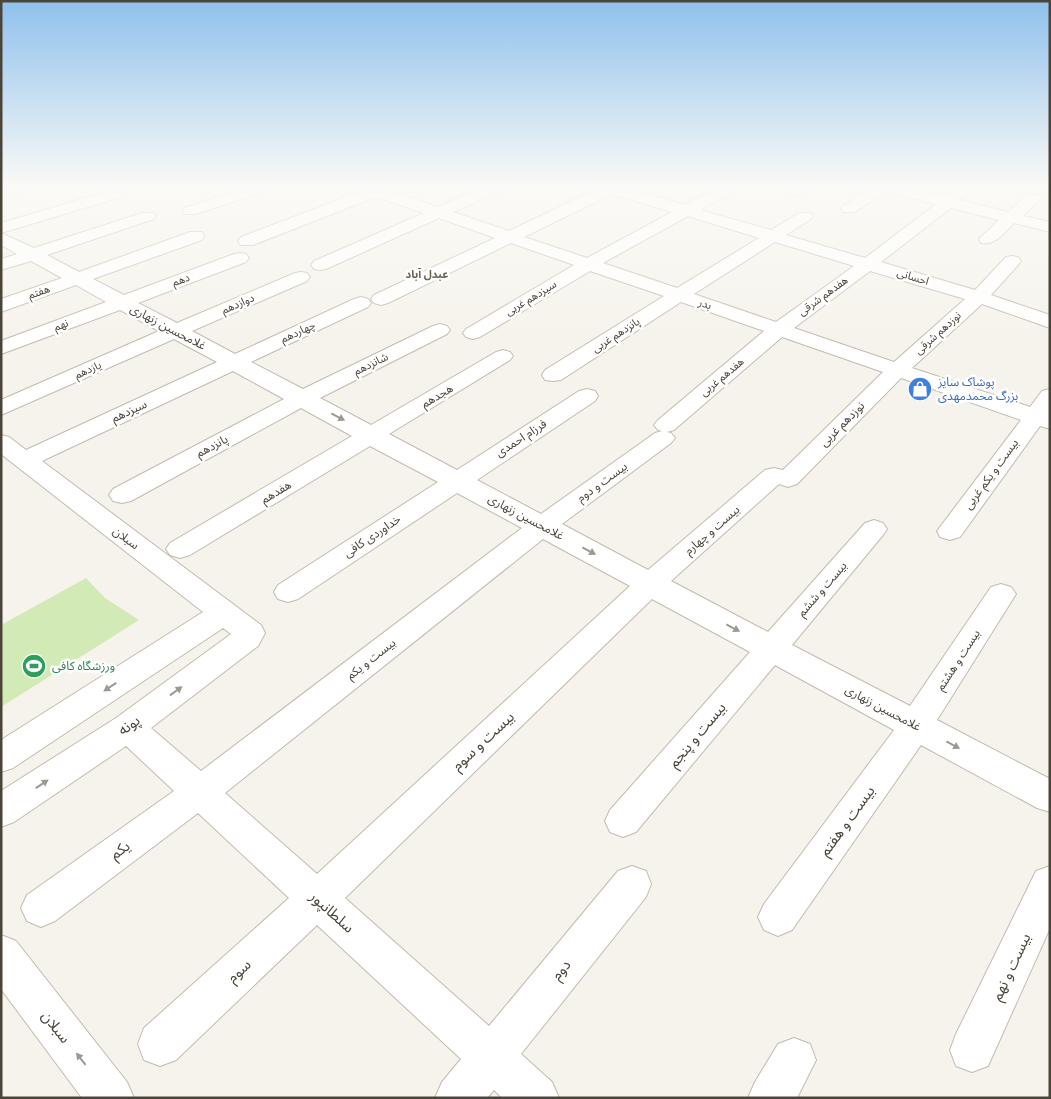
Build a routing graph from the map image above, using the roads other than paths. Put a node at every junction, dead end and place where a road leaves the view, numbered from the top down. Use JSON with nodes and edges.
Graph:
{"nodes":[{"id":1,"x":85,"y":237,"type":"edge"},
{"id":2,"x":192,"y":237,"type":"edge"},
{"id":3,"x":256,"y":237,"type":"edge"},
{"id":4,"x":382,"y":237,"type":"edge"},
{"id":5,"x":638,"y":237,"type":"edge"},
{"id":6,"x":770,"y":237,"type":"edge"},
{"id":7,"x":776,"y":237,"type":"edge"},
{"id":8,"x":904,"y":237,"type":"edge"},
{"id":9,"x":1,"y":238,"type":"edge"},
{"id":10,"x":511,"y":238,"type":"joint"},
{"id":11,"x":247,"y":241,"type":"dead end"},
{"id":12,"x":33,"y":255,"type":"junction"},
{"id":13,"x":240,"y":258,"type":"dead end"},
{"id":14,"x":1012,"y":261,"type":"dead end"},
{"id":15,"x":588,"y":264,"type":"junction"},
{"id":16,"x":868,"y":264,"type":"junction"},
{"id":17,"x":1,"y":265,"type":"edge"},
{"id":18,"x":320,"y":265,"type":"dead end"},
{"id":19,"x":301,"y":277,"type":"dead end"},
{"id":20,"x":77,"y":278,"type":"junction"},
{"id":21,"x":679,"y":295,"type":"junction"},
{"id":22,"x":979,"y":297,"type":"junction"},
{"id":23,"x":121,"y":302,"type":"junction"},
{"id":24,"x":1,"y":306,"type":"edge"},
{"id":25,"x":1050,"y":322,"type":"edge"},
{"id":26,"x":779,"y":329,"type":"junction"},
{"id":27,"x":440,"y":330,"type":"dead end"},
{"id":28,"x":175,"y":331,"type":"junction"},
{"id":29,"x":473,"y":333,"type":"dead end"},
{"id":30,"x":1,"y":348,"type":"edge"},
{"id":31,"x":503,"y":356,"type":"dead end"},
{"id":32,"x":234,"y":362,"type":"junction"},
{"id":33,"x":896,"y":370,"type":"junction"},
{"id":34,"x":554,"y":375,"type":"dead end"},
{"id":35,"x":586,"y":396,"type":"dead end"},
{"id":36,"x":1050,"y":396,"type":"edge"},
{"id":37,"x":302,"y":398,"type":"junction"},
{"id":38,"x":1,"y":408,"type":"edge"},
{"id":39,"x":1041,"y":419,"type":"edge"},
{"id":40,"x":664,"y":432,"type":"joint"},
{"id":41,"x":372,"y":436,"type":"junction"},
{"id":42,"x":1,"y":442,"type":"edge"},
{"id":43,"x":24,"y":460,"type":"junction"},
{"id":44,"x":781,"y":477,"type":"joint"},
{"id":45,"x":456,"y":480,"type":"junction"},
{"id":46,"x":122,"y":494,"type":"dead end"},
{"id":47,"x":542,"y":526,"type":"junction"},
{"id":48,"x":874,"y":529,"type":"dead end"},
{"id":49,"x":950,"y":531,"type":"dead end"},
{"id":50,"x":180,"y":549,"type":"dead end"},
{"id":51,"x":650,"y":584,"type":"junction"},
{"id":52,"x":288,"y":592,"type":"dead end"},
{"id":53,"x":1001,"y":594,"type":"dead end"},
{"id":54,"x":224,"y":613,"type":"junction"},
{"id":55,"x":250,"y":632,"type":"joint"},
{"id":56,"x":770,"y":648,"type":"junction"},
{"id":57,"x":916,"y":725,"type":"junction"},
{"id":58,"x":128,"y":727,"type":"junction"},
{"id":59,"x":1,"y":758,"type":"edge"},
{"id":60,"x":200,"y":792,"type":"junction"},
{"id":61,"x":1050,"y":797,"type":"edge"},
{"id":62,"x":1,"y":811,"type":"edge"},
{"id":63,"x":623,"y":821,"type":"dead end"},
{"id":64,"x":632,"y":884,"type":"dead end"},
{"id":65,"x":1050,"y":884,"type":"edge"},
{"id":66,"x":317,"y":899,"type":"junction"},
{"id":67,"x":41,"y":908,"type":"dead end"},
{"id":68,"x":778,"y":917,"type":"dead end"},
{"id":69,"x":1,"y":955,"type":"edge"},
{"id":70,"x":160,"y":1044,"type":"dead end"},
{"id":71,"x":972,"y":1050,"type":"dead end"},
{"id":72,"x":491,"y":1056,"type":"junction"},
{"id":73,"x":794,"y":1060,"type":"dead end"},
{"id":74,"x":111,"y":1098,"type":"edge"},
{"id":75,"x":458,"y":1098,"type":"edge"},
{"id":76,"x":536,"y":1098,"type":"edge"},
{"id":77,"x":772,"y":1098,"type":"edge"}],
"edges":[{"from":1,"to":12,"type":"street"},
{"from":2,"to":20,"type":"street","name":"هفتم"},
{"from":3,"to":11,"type":"street"},
{"from":4,"to":18,"type":"street"},
{"from":5,"to":15,"type":"street","name":"سیزدهم غربی"},
{"from":6,"to":21,"type":"street","name":"پانزدهم غربی"},
{"from":7,"to":16,"type":"street","name":"احسانی"},
{"from":8,"to":16,"type":"street"},
{"from":9,"to":12,"type":"street","name":"غلامحسین زنهاری"},
{"from":10,"to":15,"type":"street","name":"بدر"},
{"from":10,"to":32,"type":"street","name":"چهاردهم"},
{"from":12,"to":17,"type":"street"},
{"from":12,"to":20,"type":"street","name":"غلامحسین زنهاری"},
{"from":13,"to":23,"type":"street","name":"دهم"},
{"from":14,"to":22,"type":"street","name":"نوزدهم شرقی"},
{"from":15,"to":21,"type":"street","name":"بدر"},
{"from":15,"to":29,"type":"street","name":"سیزدهم غربی"},
{"from":16,"to":22,"type":"street","name":"احسانی"},
{"from":16,"to":26,"type":"street","name":"هفدهم شرقی"},
{"from":19,"to":28,"type":"street","name":"دوازدهم"},
{"from":20,"to":23,"type":"street","name":"غلامحسین زنهاری"},
{"from":20,"to":24,"type":"street","name":"هفتم"},
{"from":21,"to":26,"type":"street","name":"بدر"},
{"from":21,"to":34,"type":"street","name":"پانزدهم غربی"},
{"from":22,"to":25,"type":"street","name":"احسانی"},
{"from":22,"to":33,"type":"street","name":"نوزدهم شرقی"},
{"from":23,"to":28,"type":"street","name":"غلامحسین زنهاری"},
{"from":23,"to":30,"type":"street","name":"نهم"},
{"from":26,"to":33,"type":"street","name":"بدر"},
{"from":26,"to":40,"type":"street","name":"هفدهم غربی"},
{"from":27,"to":37,"type":"street","name":"شانزدهم"},
{"from":28,"to":32,"type":"street","name":"غلامحسین زنهاری"},
{"from":28,"to":38,"type":"street","name":"یازدهم"},
{"from":31,"to":41,"type":"street","name":"هجدهم"},
{"from":32,"to":37,"type":"street","name":"غلامحسین زنهاری"},
{"from":32,"to":43,"type":"street","name":"سیزدهم"},
{"from":33,"to":39,"type":"street","name":"بدر"},
{"from":33,"to":44,"type":"street","name":"نوزدهم غربی"},
{"from":35,"to":45,"type":"street","name":"فرزام احمدی"},
{"from":36,"to":39,"type":"street","name":"بیست و یکم غربی"},
{"from":37,"to":41,"type":"street","name":"غلامحسین زنهاری","one_way":true},
{"from":37,"to":46,"type":"street","name":"پانزدهم"},
{"from":39,"to":49,"type":"street","name":"بیست و یکم غربی"},
{"from":40,"to":47,"type":"street","name":"بیست و دوم"},
{"from":41,"to":45,"type":"street","name":"غلامحسین زنهاری"},
{"from":41,"to":50,"type":"street","name":"هفدهم"},
{"from":42,"to":43,"type":"street","name":"سبلان"},
{"from":43,"to":54,"type":"street","name":"سبلان"},
{"from":44,"to":51,"type":"street","name":"بیست و چهارم"},
{"from":45,"to":47,"type":"street","name":"غلامحسین زنهاری"},
{"from":45,"to":52,"type":"street","name":"خداوردی کافی"},
{"from":47,"to":51,"type":"street","name":"غلامحسین زنهاری","one_way":true},
{"from":47,"to":60,"type":"street","name":"بیست و یکم"},
{"from":48,"to":56,"type":"street","name":"بیست و ششم"},
{"from":51,"to":56,"type":"street","name":"غلامحسین زنهاری","one_way":true},
{"from":51,"to":66,"type":"street","name":"بیست و سوم"},
{"from":53,"to":57,"type":"street","name":"بیست و هشتم"},
{"from":54,"to":55,"type":"street","name":"سبلان"},
{"from":54,"to":59,"type":"street","one_way":true},
{"from":58,"to":55,"type":"street","name":"پونه","one_way":true},
{"from":56,"to":57,"type":"street","name":"غلامحسین زنهاری"},
{"from":56,"to":63,"type":"street","name":"بیست و پنجم"},
{"from":57,"to":61,"type":"street","name":"غلامحسین زنهاری","one_way":true},
{"from":57,"to":68,"type":"street","name":"بیست و هفتم"},
{"from":58,"to":60,"type":"street","name":"سلطانپور"},
{"from":62,"to":58,"type":"street","name":"پونه","one_way":true},
{"from":60,"to":66,"type":"street","name":"سلطانپور"},
{"from":60,"to":67,"type":"street","name":"یکم"},
{"from":64,"to":72,"type":"street","name":"دوم"},
{"from":65,"to":71,"type":"street","name":"بیست و نهم"},
{"from":66,"to":70,"type":"street","name":"سوم"},
{"from":66,"to":72,"type":"street","name":"سلطانپور"},
{"from":74,"to":69,"type":"street","name":"سبلان","one_way":true},
{"from":72,"to":75,"type":"street","name":"دوم"},
{"from":72,"to":76,"type":"street","name":"سلطانپور"},
{"from":73,"to":77,"type":"street"}]}
